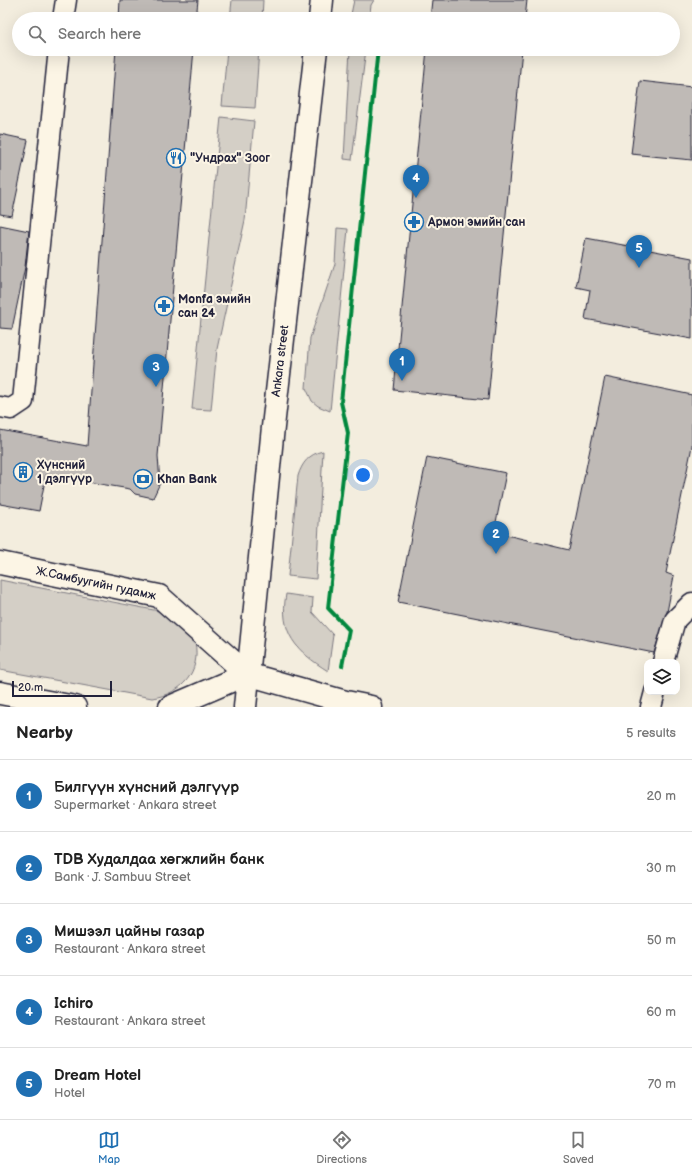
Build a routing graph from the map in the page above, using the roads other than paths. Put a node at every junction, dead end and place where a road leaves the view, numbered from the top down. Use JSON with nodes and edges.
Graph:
{"nodes":[{"id":1,"x":66,"y":0,"type":"edge"},
{"id":2,"x":322,"y":0,"type":"edge"},
{"id":3,"x":64,"y":12,"type":"edge"},
{"id":4,"x":321,"y":12,"type":"edge"},
{"id":5,"x":58,"y":56,"type":"edge"},
{"id":6,"x":315,"y":56,"type":"edge"},
{"id":7,"x":0,"y":407,"type":"edge"},
{"id":8,"x":0,"y":563,"type":"edge"},
{"id":9,"x":692,"y":603,"type":"edge"},
{"id":10,"x":664,"y":659,"type":"edge"},
{"id":11,"x":248,"y":674,"type":"junction"},
{"id":12,"x":0,"y":693,"type":"edge"},
{"id":13,"x":654,"y":695,"type":"edge"},
{"id":14,"x":75,"y":707,"type":"edge"},
{"id":15,"x":170,"y":707,"type":"edge"},
{"id":16,"x":245,"y":707,"type":"edge"},
{"id":17,"x":371,"y":707,"type":"edge"},
{"id":18,"x":651,"y":707,"type":"edge"}],
"edges":[{"from":1,"to":3,"type":"lane"},
{"from":2,"to":4,"type":"main road"},
{"from":5,"to":7,"type":"lane"},
{"from":6,"to":11,"type":"main road","name":"Ankara street"},
{"from":8,"to":11,"type":"main road","name":"Ж.Самбуугийн гудамж"},
{"from":9,"to":10,"type":"lane"},
{"from":11,"to":15,"type":"main road"},
{"from":11,"to":16,"type":"main road","name":"Ankara street"},
{"from":11,"to":17,"type":"main road"},
{"from":12,"to":14,"type":"main road"},
{"from":13,"to":18,"type":"lane"}]}
